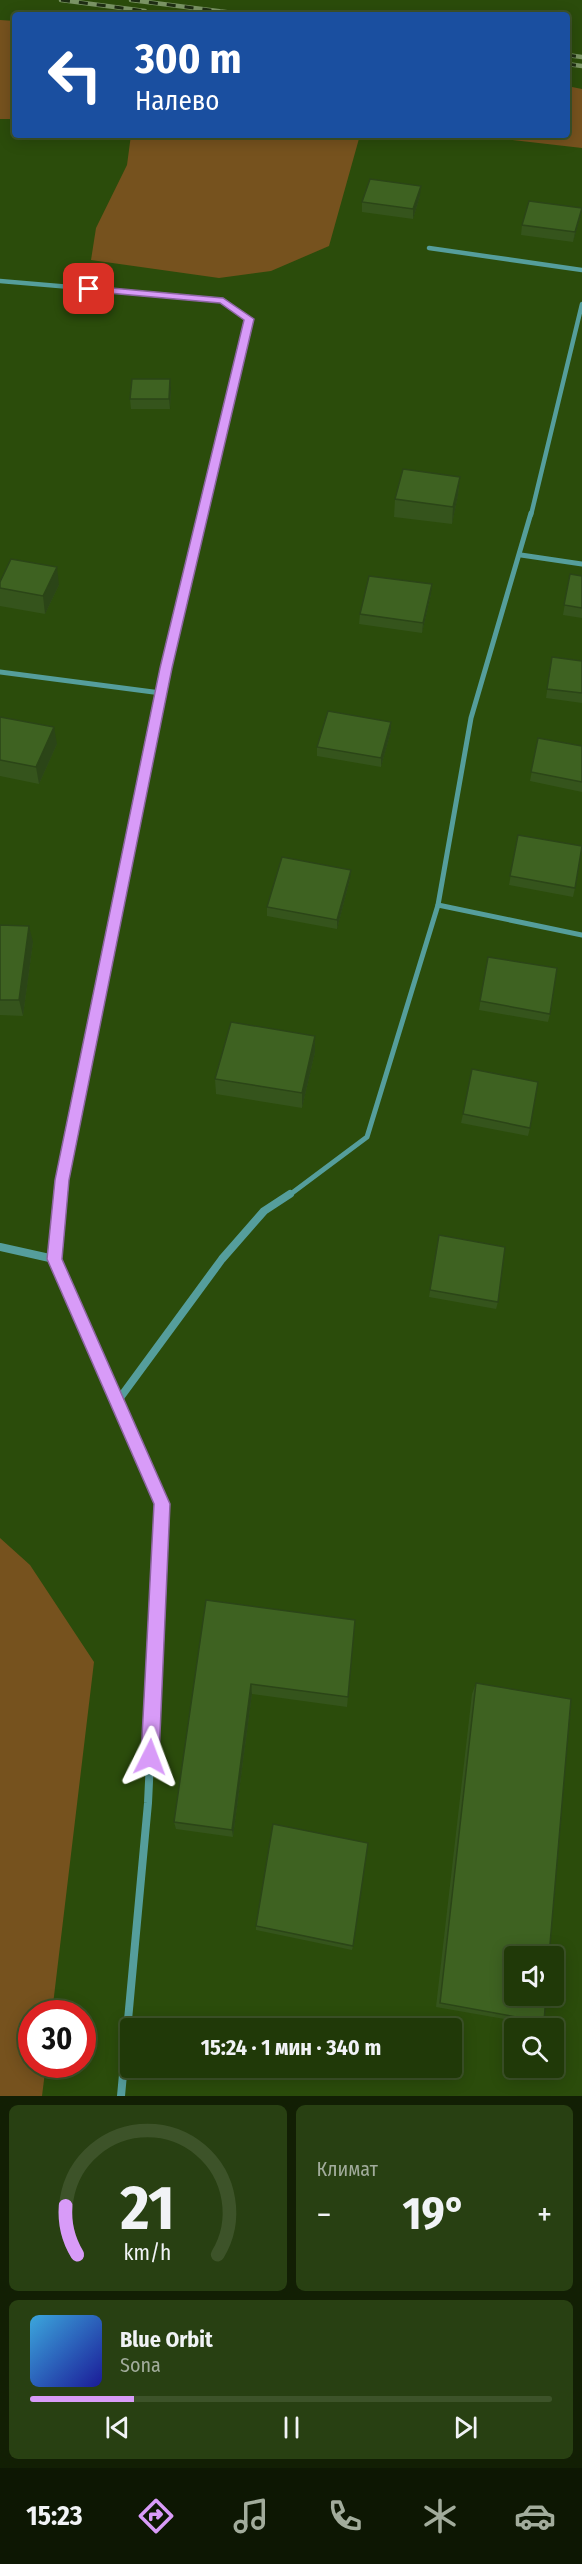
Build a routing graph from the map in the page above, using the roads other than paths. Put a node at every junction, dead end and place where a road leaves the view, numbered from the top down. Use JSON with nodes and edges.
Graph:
{"nodes":[{"id":1,"x":429,"y":249,"type":"dead end"},
{"id":2,"x":582,"y":270,"type":"edge"},
{"id":3,"x":0,"y":281,"type":"edge"},
{"id":4,"x":582,"y":304,"type":"edge"},
{"id":5,"x":521,"y":555,"type":"junction"},
{"id":6,"x":582,"y":564,"type":"edge"},
{"id":7,"x":0,"y":672,"type":"edge"},
{"id":8,"x":161,"y":693,"type":"junction"},
{"id":9,"x":438,"y":905,"type":"junction"},
{"id":10,"x":582,"y":935,"type":"edge"},
{"id":11,"x":0,"y":1247,"type":"edge"},
{"id":12,"x":54,"y":1259,"type":"junction"},
{"id":13,"x":117,"y":1402,"type":"junction"},
{"id":14,"x":121,"y":2096,"type":"edge"}],
"edges":[{"from":1,"to":2,"type":"street"},
{"from":3,"to":8,"type":"street"},
{"from":4,"to":5,"type":"street"},
{"from":5,"to":6,"type":"street"},
{"from":5,"to":9,"type":"street"},
{"from":7,"to":8,"type":"street"},
{"from":8,"to":12,"type":"street"},
{"from":9,"to":10,"type":"street"},
{"from":9,"to":13,"type":"street"},
{"from":11,"to":12,"type":"street"},
{"from":12,"to":13,"type":"street"},
{"from":13,"to":14,"type":"street"}]}
